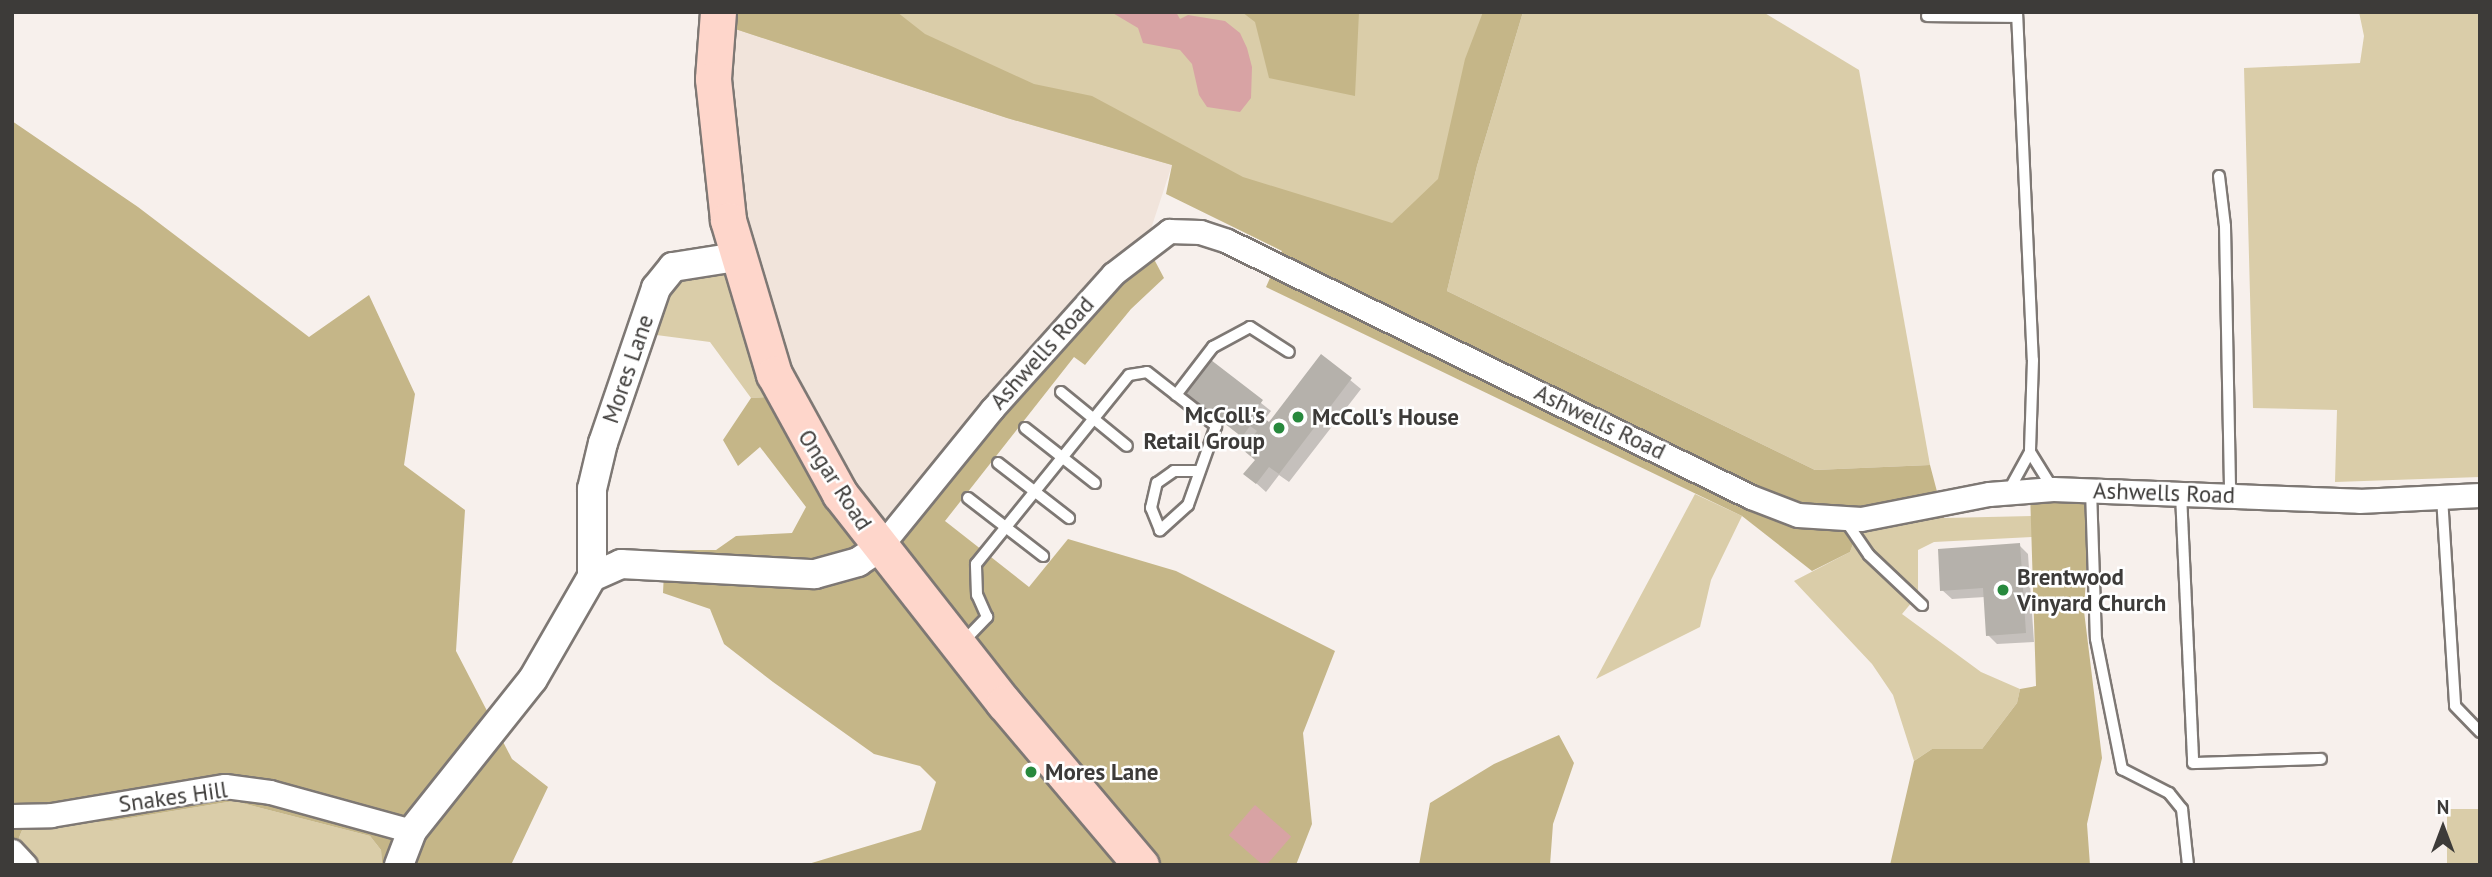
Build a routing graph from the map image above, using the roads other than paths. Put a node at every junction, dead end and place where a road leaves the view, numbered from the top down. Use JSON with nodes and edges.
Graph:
{"nodes":[{"id":1,"x":718,"y":12,"type":"edge"},
{"id":2,"x":2017,"y":14,"type":"edge"},
{"id":3,"x":1927,"y":16,"type":"dead end"},
{"id":4,"x":2219,"y":176,"type":"dead end"},
{"id":5,"x":736,"y":257,"type":"junction"},
{"id":6,"x":1289,"y":352,"type":"dead end"},
{"id":7,"x":1061,"y":392,"type":"dead end"},
{"id":8,"x":1176,"y":395,"type":"junction"},
{"id":9,"x":1094,"y":419,"type":"junction"},
{"id":10,"x":1025,"y":428,"type":"dead end"},
{"id":11,"x":1127,"y":446,"type":"dead end"},
{"id":12,"x":2030,"y":452,"type":"junction"},
{"id":13,"x":1062,"y":457,"type":"junction"},
{"id":14,"x":998,"y":463,"type":"dead end"},
{"id":15,"x":1199,"y":471,"type":"junction"},
{"id":16,"x":1095,"y":483,"type":"dead end"},
{"id":17,"x":2053,"y":489,"type":"junction"},
{"id":18,"x":2091,"y":490,"type":"junction"},
{"id":19,"x":1034,"y":491,"type":"junction"},
{"id":20,"x":2008,"y":492,"type":"junction"},
{"id":21,"x":2181,"y":494,"type":"junction"},
{"id":22,"x":2480,"y":495,"type":"edge"},
{"id":23,"x":2230,"y":496,"type":"junction"},
{"id":24,"x":2442,"y":497,"type":"junction"},
{"id":25,"x":968,"y":498,"type":"dead end"},
{"id":26,"x":1069,"y":518,"type":"dead end"},
{"id":27,"x":1844,"y":518,"type":"junction"},
{"id":28,"x":1004,"y":526,"type":"junction"},
{"id":29,"x":590,"y":541,"type":"junction"},
{"id":30,"x":880,"y":547,"type":"junction"},
{"id":31,"x":1043,"y":556,"type":"dead end"},
{"id":32,"x":621,"y":564,"type":"junction"},
{"id":33,"x":592,"y":577,"type":"junction"},
{"id":34,"x":1922,"y":605,"type":"dead end"},
{"id":35,"x":958,"y":646,"type":"junction"},
{"id":36,"x":2480,"y":732,"type":"edge"},
{"id":37,"x":2321,"y":759,"type":"dead end"},
{"id":38,"x":12,"y":816,"type":"edge"},
{"id":39,"x":412,"y":831,"type":"junction"},
{"id":40,"x":12,"y":851,"type":"edge"},
{"id":41,"x":25,"y":865,"type":"edge"},
{"id":42,"x":400,"y":865,"type":"edge"},
{"id":43,"x":1141,"y":865,"type":"edge"},
{"id":44,"x":2188,"y":865,"type":"edge"}],
"edges":[{"from":1,"to":5,"type":"main road","name":"Ongar Road"},
{"from":2,"to":3,"type":"lane"},
{"from":2,"to":12,"type":"lane"},
{"from":4,"to":23,"type":"lane"},
{"from":5,"to":29,"type":"street","name":"Mores Lane"},
{"from":5,"to":30,"type":"main road","name":"Ongar Road"},
{"from":6,"to":8,"type":"lane"},
{"from":7,"to":9,"type":"lane"},
{"from":8,"to":9,"type":"lane"},
{"from":8,"to":15,"type":"lane"},
{"from":9,"to":11,"type":"lane"},
{"from":9,"to":13,"type":"lane"},
{"from":10,"to":13,"type":"lane"},
{"from":12,"to":17,"type":"lane"},
{"from":12,"to":20,"type":"lane"},
{"from":13,"to":16,"type":"lane"},
{"from":13,"to":19,"type":"lane"},
{"from":14,"to":19,"type":"lane"},
{"from":15,"to":15,"type":"lane"},
{"from":17,"to":18,"type":"street","name":"Ashwells Road"},
{"from":17,"to":20,"type":"street","name":"Ashwells Road"},
{"from":18,"to":21,"type":"street","name":"Ashwells Road"},
{"from":18,"to":44,"type":"lane"},
{"from":19,"to":26,"type":"lane"},
{"from":19,"to":28,"type":"lane"},
{"from":20,"to":27,"type":"street","name":"Ashwells Road"},
{"from":21,"to":23,"type":"street","name":"Ashwells Road"},
{"from":21,"to":37,"type":"lane"},
{"from":22,"to":24,"type":"street","name":"Ashwells Road"},
{"from":23,"to":24,"type":"street","name":"Ashwells Road"},
{"from":24,"to":36,"type":"lane"},
{"from":25,"to":28,"type":"lane"},
{"from":27,"to":30,"type":"street","name":"Ashwells Road"},
{"from":27,"to":34,"type":"lane"},
{"from":28,"to":31,"type":"lane"},
{"from":28,"to":35,"type":"lane"},
{"from":29,"to":32,"type":"street"},
{"from":29,"to":33,"type":"street","name":"Mores Lane"},
{"from":30,"to":32,"type":"street"},
{"from":30,"to":35,"type":"main road","name":"Ongar Road"},
{"from":32,"to":33,"type":"street"},
{"from":33,"to":39,"type":"street"},
{"from":35,"to":43,"type":"main road","name":"Ongar Road"},
{"from":38,"to":39,"type":"street","name":"Snakes Hill"},
{"from":39,"to":42,"type":"street"},
{"from":40,"to":41,"type":"street"}]}
